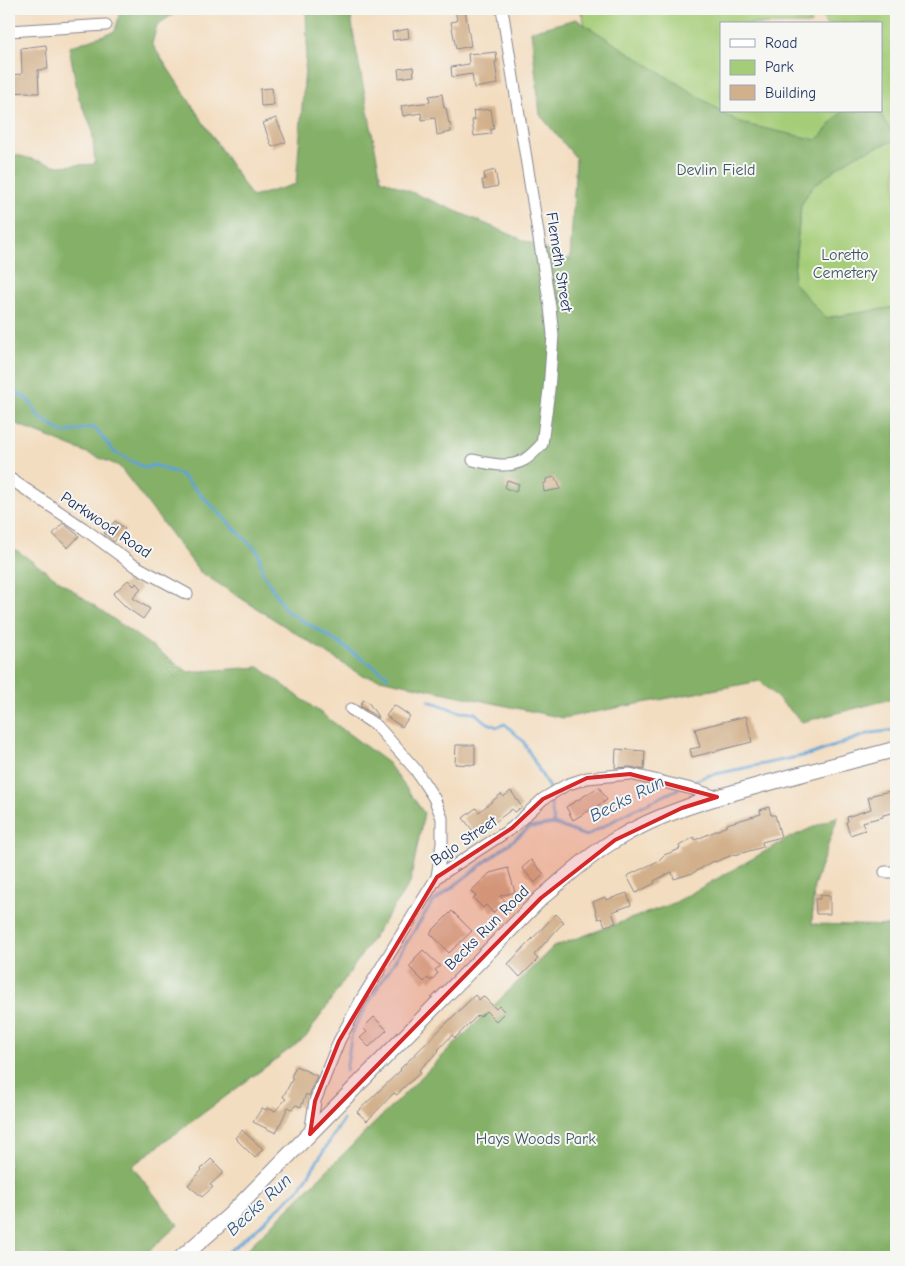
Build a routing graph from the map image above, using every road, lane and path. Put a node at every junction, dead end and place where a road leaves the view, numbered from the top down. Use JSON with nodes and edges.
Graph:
{"nodes":[{"id":1,"x":502,"y":9,"type":"edge"},
{"id":2,"x":106,"y":25,"type":"dead end"},
{"id":3,"x":9,"y":31,"type":"edge"},
{"id":4,"x":473,"y":460,"type":"dead end"},
{"id":5,"x":9,"y":478,"type":"edge"},
{"id":6,"x":187,"y":594,"type":"dead end"},
{"id":7,"x":351,"y":709,"type":"dead end"},
{"id":8,"x":896,"y":749,"type":"edge"},
{"id":9,"x":717,"y":797,"type":"junction"},
{"id":10,"x":438,"y":877,"type":"junction"},
{"id":11,"x":310,"y":1134,"type":"junction"},
{"id":12,"x":182,"y":1257,"type":"edge"}],
"edges":[{"from":1,"to":4,"type":"street","name":"Flemeth Street"},
{"from":2,"to":3,"type":"street"},
{"from":5,"to":6,"type":"street","name":"Parkwood Road"},
{"from":7,"to":10,"type":"street"},
{"from":8,"to":9,"type":"main road","name":"Becks Run Road"},
{"from":9,"to":10,"type":"street","name":"Bajo Street"},
{"from":9,"to":11,"type":"main road","name":"Becks Run Road"},
{"from":10,"to":11,"type":"street","name":"Bajo Street"},
{"from":11,"to":12,"type":"main road","name":"Becks Run Road"}]}
